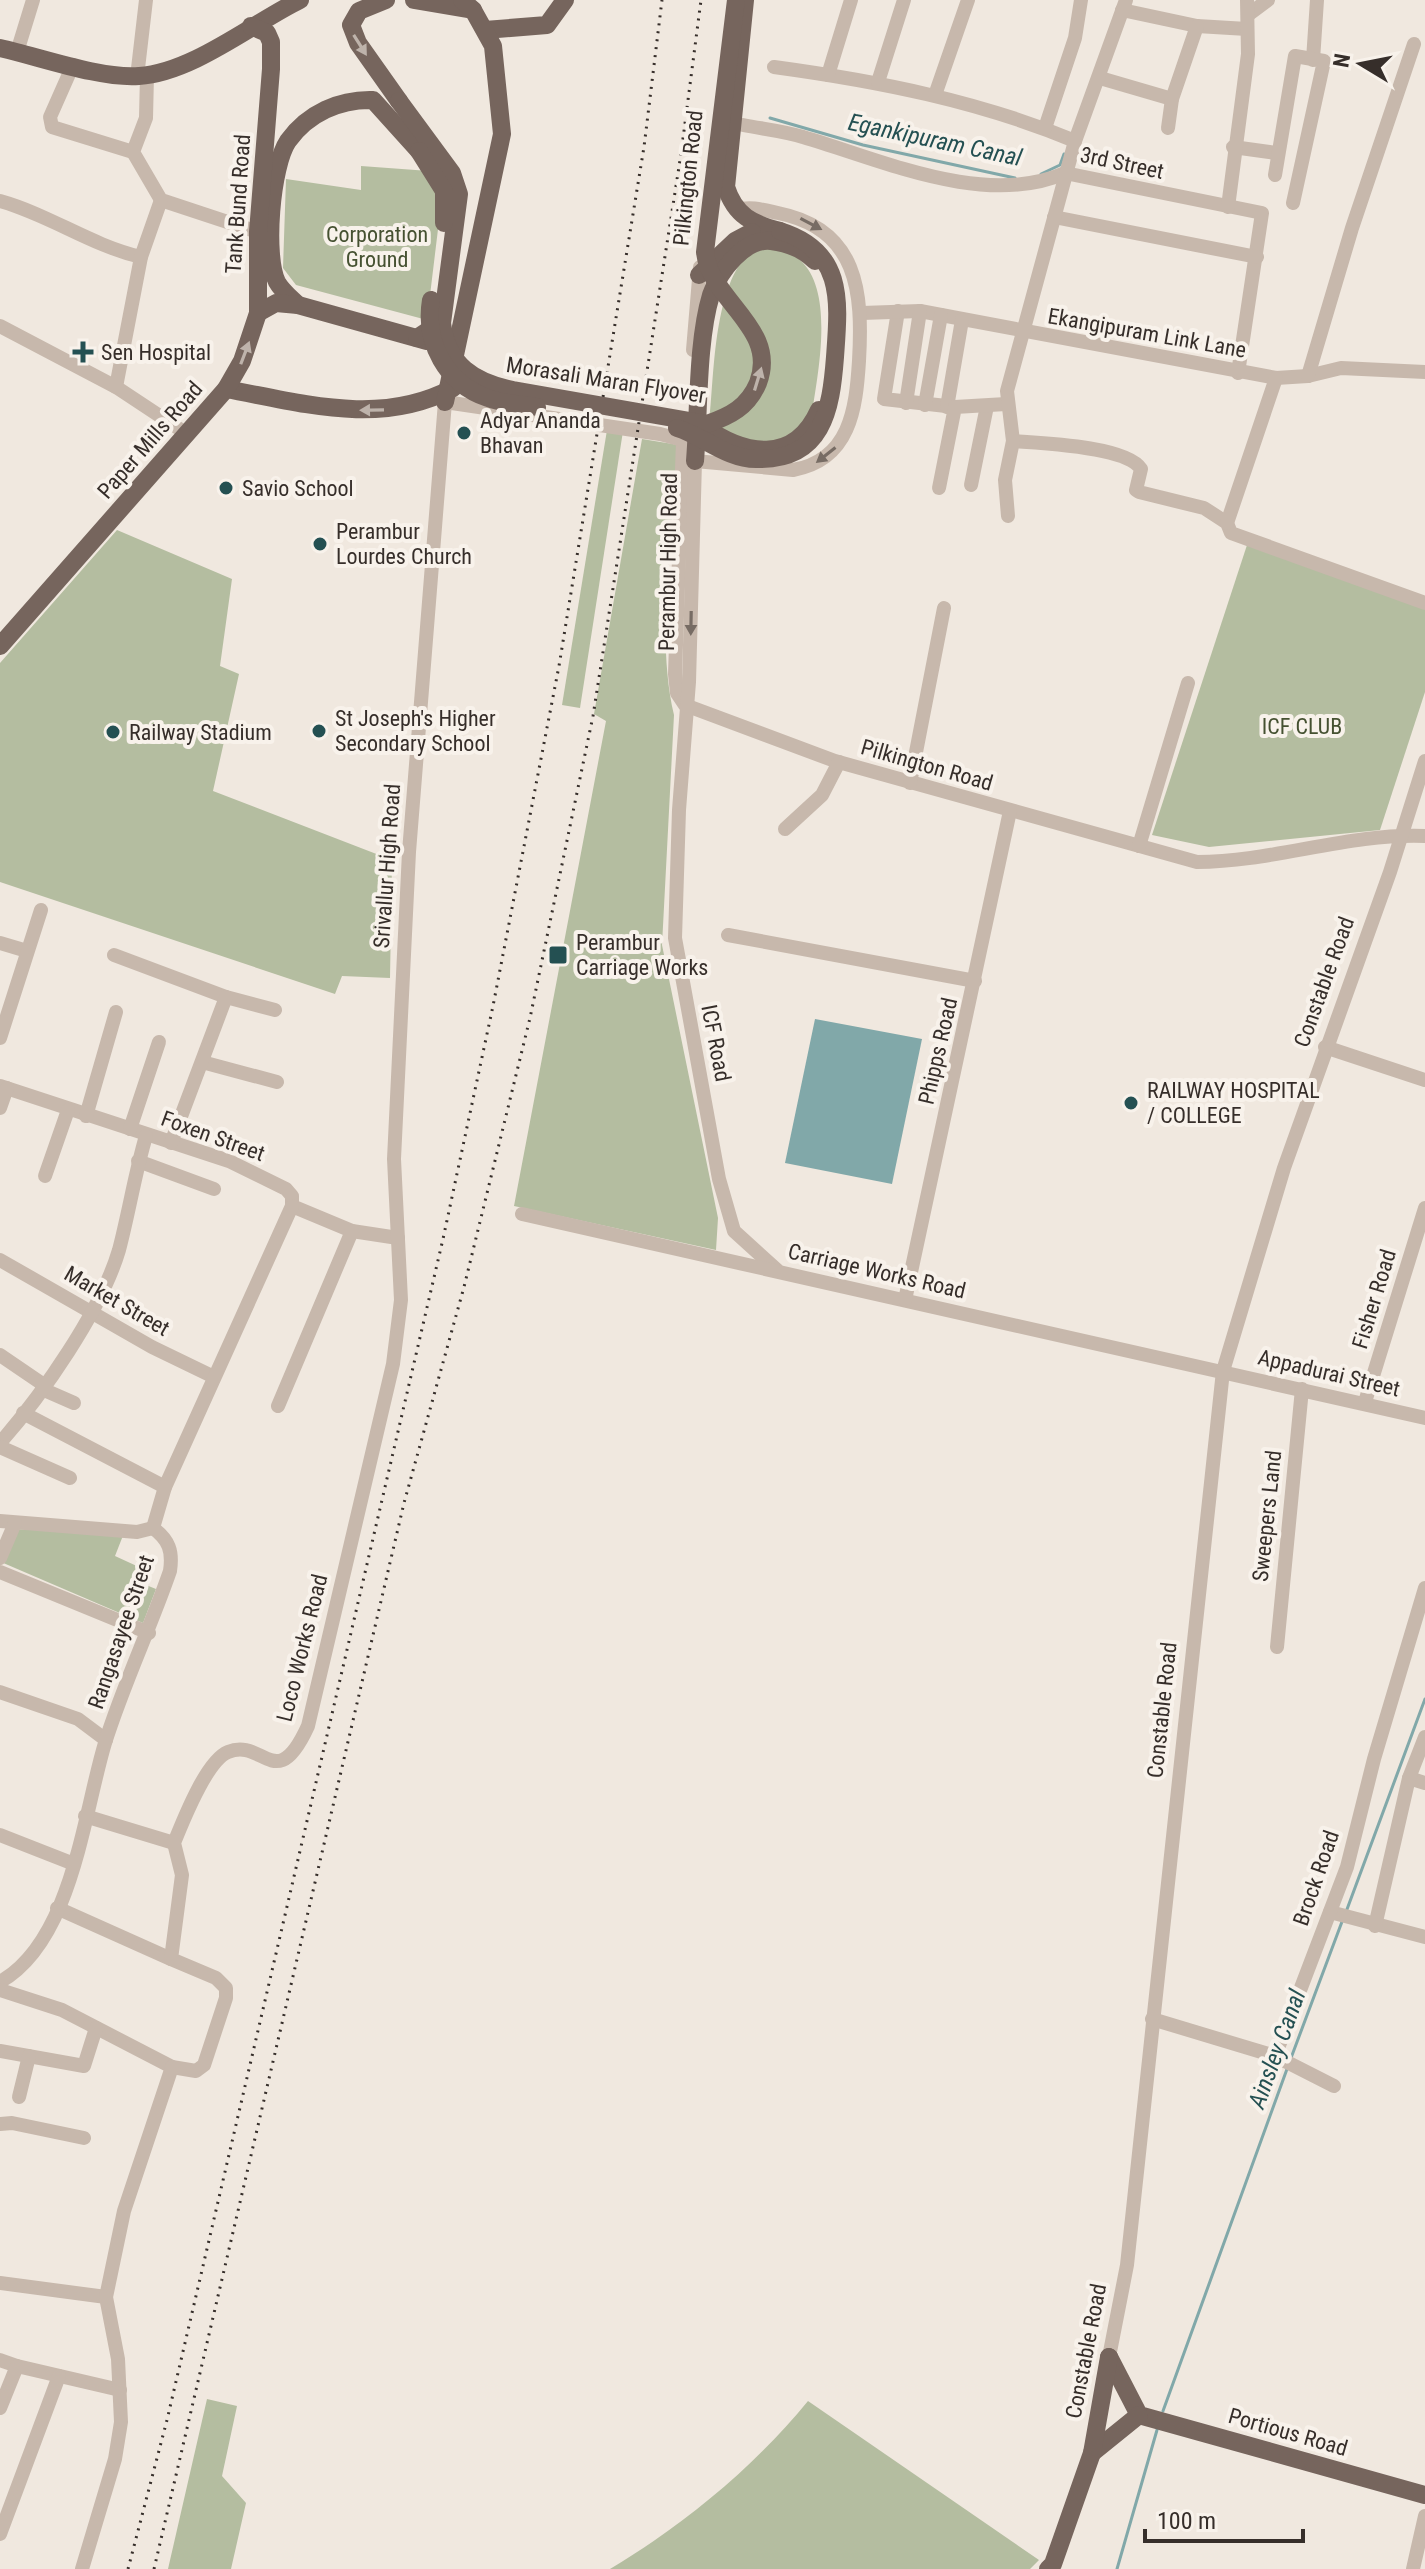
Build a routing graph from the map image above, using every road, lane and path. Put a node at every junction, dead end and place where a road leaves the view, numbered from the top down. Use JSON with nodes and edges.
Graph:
{"nodes":[{"id":1,"x":33,"y":0,"type":"edge"},
{"id":2,"x":146,"y":0,"type":"edge"},
{"id":3,"x":386,"y":0,"type":"edge"},
{"id":4,"x":414,"y":0,"type":"edge"},
{"id":5,"x":565,"y":0,"type":"edge"},
{"id":6,"x":733,"y":0,"type":"edge"},
{"id":7,"x":745,"y":0,"type":"edge"},
{"id":8,"x":851,"y":0,"type":"edge"},
{"id":9,"x":904,"y":0,"type":"edge"},
{"id":10,"x":968,"y":0,"type":"edge"},
{"id":11,"x":1081,"y":0,"type":"edge"},
{"id":12,"x":1268,"y":0,"type":"edge"},
{"id":13,"x":1317,"y":0,"type":"edge"},
{"id":14,"x":298,"y":1,"type":"edge"},
{"id":15,"x":468,"y":5,"type":"edge"},
{"id":16,"x":1124,"y":5,"type":"edge"},
{"id":17,"x":1247,"y":14,"type":"edge"},
{"id":18,"x":251,"y":26,"type":"junction"},
{"id":19,"x":1197,"y":26,"type":"junction"},
{"id":20,"x":487,"y":33,"type":"junction"},
{"id":21,"x":1414,"y":44,"type":"dead end"},
{"id":22,"x":8,"y":50,"type":"edge"},
{"id":23,"x":1313,"y":60,"type":"junction"},
{"id":24,"x":73,"y":65,"type":"junction"},
{"id":25,"x":774,"y":67,"type":"dead end"},
{"id":26,"x":828,"y":75,"type":"junction"},
{"id":27,"x":142,"y":76,"type":"junction"},
{"id":28,"x":1100,"y":78,"type":"junction"},
{"id":29,"x":878,"y":82,"type":"junction"},
{"id":30,"x":935,"y":95,"type":"junction"},
{"id":31,"x":1172,"y":99,"type":"junction"},
{"id":32,"x":743,"y":125,"type":"dead end"},
{"id":33,"x":1045,"y":128,"type":"junction"},
{"id":34,"x":1168,"y":128,"type":"dead end"},
{"id":35,"x":1072,"y":139,"type":"junction"},
{"id":36,"x":1233,"y":147,"type":"junction"},
{"id":37,"x":133,"y":152,"type":"junction"},
{"id":38,"x":1276,"y":153,"type":"junction"},
{"id":39,"x":1065,"y":173,"type":"junction"},
{"id":40,"x":1275,"y":175,"type":"dead end"},
{"id":41,"x":161,"y":200,"type":"junction"},
{"id":42,"x":0,"y":201,"type":"edge"},
{"id":43,"x":1293,"y":203,"type":"dead end"},
{"id":44,"x":707,"y":204,"type":"junction"},
{"id":45,"x":1228,"y":207,"type":"junction"},
{"id":46,"x":736,"y":210,"type":"junction"},
{"id":47,"x":1054,"y":217,"type":"junction"},
{"id":48,"x":258,"y":232,"type":"junction"},
{"id":49,"x":772,"y":233,"type":"junction"},
{"id":50,"x":141,"y":257,"type":"junction"},
{"id":51,"x":1257,"y":257,"type":"junction"},
{"id":52,"x":699,"y":275,"type":"junction"},
{"id":53,"x":298,"y":305,"type":"junction"},
{"id":54,"x":898,"y":311,"type":"junction"},
{"id":55,"x":920,"y":311,"type":"junction"},
{"id":56,"x":258,"y":313,"type":"junction"},
{"id":57,"x":862,"y":313,"type":"junction"},
{"id":58,"x":941,"y":315,"type":"junction"},
{"id":59,"x":962,"y":320,"type":"junction"},
{"id":60,"x":0,"y":326,"type":"edge"},
{"id":61,"x":1021,"y":333,"type":"junction"},
{"id":62,"x":417,"y":338,"type":"junction"},
{"id":63,"x":449,"y":351,"type":"junction"},
{"id":64,"x":477,"y":371,"type":"junction"},
{"id":65,"x":1425,"y":372,"type":"edge"},
{"id":66,"x":1238,"y":373,"type":"junction"},
{"id":67,"x":1308,"y":376,"type":"junction"},
{"id":68,"x":1276,"y":378,"type":"junction"},
{"id":69,"x":116,"y":387,"type":"junction"},
{"id":70,"x":226,"y":389,"type":"junction"},
{"id":71,"x":446,"y":397,"type":"junction"},
{"id":72,"x":906,"y":403,"type":"junction"},
{"id":73,"x":1006,"y":404,"type":"junction"},
{"id":74,"x":925,"y":405,"type":"junction"},
{"id":75,"x":987,"y":406,"type":"junction"},
{"id":76,"x":951,"y":407,"type":"junction"},
{"id":77,"x":702,"y":425,"type":"junction"},
{"id":78,"x":184,"y":432,"type":"junction"},
{"id":79,"x":683,"y":440,"type":"junction"},
{"id":80,"x":1013,"y":441,"type":"junction"},
{"id":81,"x":695,"y":461,"type":"junction"},
{"id":82,"x":971,"y":485,"type":"dead end"},
{"id":83,"x":939,"y":488,"type":"dead end"},
{"id":84,"x":1008,"y":516,"type":"dead end"},
{"id":85,"x":1227,"y":523,"type":"junction"},
{"id":86,"x":1425,"y":603,"type":"edge"},
{"id":87,"x":944,"y":608,"type":"dead end"},
{"id":88,"x":0,"y":646,"type":"edge"},
{"id":89,"x":1188,"y":683,"type":"dead end"},
{"id":90,"x":685,"y":705,"type":"junction"},
{"id":91,"x":1425,"y":761,"type":"edge"},
{"id":92,"x":839,"y":762,"type":"junction"},
{"id":93,"x":910,"y":783,"type":"junction"},
{"id":94,"x":1015,"y":813,"type":"junction"},
{"id":95,"x":785,"y":829,"type":"dead end"},
{"id":96,"x":1399,"y":835,"type":"junction"},
{"id":97,"x":1425,"y":836,"type":"edge"},
{"id":98,"x":1375,"y":837,"type":"junction"},
{"id":99,"x":1139,"y":846,"type":"junction"},
{"id":100,"x":1390,"y":872,"type":"junction"},
{"id":101,"x":41,"y":910,"type":"dead end"},
{"id":102,"x":728,"y":935,"type":"dead end"},
{"id":103,"x":0,"y":943,"type":"edge"},
{"id":104,"x":27,"y":951,"type":"junction"},
{"id":105,"x":114,"y":955,"type":"dead end"},
{"id":106,"x":975,"y":981,"type":"junction"},
{"id":107,"x":226,"y":997,"type":"junction"},
{"id":108,"x":275,"y":1010,"type":"dead end"},
{"id":109,"x":116,"y":1012,"type":"dead end"},
{"id":110,"x":0,"y":1038,"type":"edge"},
{"id":111,"x":159,"y":1042,"type":"dead end"},
{"id":112,"x":1325,"y":1047,"type":"junction"},
{"id":113,"x":202,"y":1062,"type":"junction"},
{"id":114,"x":1425,"y":1080,"type":"edge"},
{"id":115,"x":277,"y":1082,"type":"dead end"},
{"id":116,"x":4,"y":1087,"type":"edge"},
{"id":117,"x":0,"y":1108,"type":"edge"},
{"id":118,"x":68,"y":1110,"type":"junction"},
{"id":119,"x":86,"y":1116,"type":"junction"},
{"id":120,"x":130,"y":1129,"type":"junction"},
{"id":121,"x":146,"y":1136,"type":"junction"},
{"id":122,"x":171,"y":1143,"type":"junction"},
{"id":123,"x":138,"y":1161,"type":"junction"},
{"id":124,"x":45,"y":1176,"type":"dead end"},
{"id":125,"x":214,"y":1189,"type":"dead end"},
{"id":126,"x":292,"y":1206,"type":"junction"},
{"id":127,"x":1425,"y":1208,"type":"edge"},
{"id":128,"x":522,"y":1214,"type":"dead end"},
{"id":129,"x":352,"y":1231,"type":"junction"},
{"id":130,"x":398,"y":1238,"type":"junction"},
{"id":131,"x":0,"y":1260,"type":"edge"},
{"id":132,"x":779,"y":1272,"type":"junction"},
{"id":133,"x":910,"y":1301,"type":"junction"},
{"id":134,"x":91,"y":1313,"type":"junction"},
{"id":135,"x":0,"y":1355,"type":"edge"},
{"id":136,"x":1223,"y":1371,"type":"junction"},
{"id":137,"x":214,"y":1377,"type":"junction"},
{"id":138,"x":43,"y":1387,"type":"junction"},
{"id":139,"x":1302,"y":1389,"type":"junction"},
{"id":140,"x":1365,"y":1402,"type":"junction"},
{"id":141,"x":74,"y":1403,"type":"dead end"},
{"id":142,"x":278,"y":1406,"type":"dead end"},
{"id":143,"x":23,"y":1413,"type":"junction"},
{"id":144,"x":1425,"y":1418,"type":"edge"},
{"id":145,"x":0,"y":1445,"type":"edge"},
{"id":146,"x":70,"y":1478,"type":"dead end"},
{"id":147,"x":165,"y":1487,"type":"junction"},
{"id":148,"x":8,"y":1522,"type":"edge"},
{"id":149,"x":153,"y":1528,"type":"junction"},
{"id":150,"x":0,"y":1558,"type":"edge"},
{"id":151,"x":0,"y":1572,"type":"edge"},
{"id":152,"x":1425,"y":1588,"type":"edge"},
{"id":153,"x":149,"y":1633,"type":"junction"},
{"id":154,"x":1277,"y":1647,"type":"dead end"},
{"id":155,"x":0,"y":1692,"type":"edge"},
{"id":156,"x":1425,"y":1737,"type":"edge"},
{"id":157,"x":106,"y":1740,"type":"junction"},
{"id":158,"x":1409,"y":1778,"type":"junction"},
{"id":159,"x":1425,"y":1783,"type":"edge"},
{"id":160,"x":85,"y":1816,"type":"junction"},
{"id":161,"x":0,"y":1835,"type":"edge"},
{"id":162,"x":174,"y":1843,"type":"junction"},
{"id":163,"x":74,"y":1864,"type":"junction"},
{"id":164,"x":57,"y":1908,"type":"junction"},
{"id":165,"x":1330,"y":1912,"type":"junction"},
{"id":166,"x":1375,"y":1926,"type":"junction"},
{"id":167,"x":1425,"y":1937,"type":"edge"},
{"id":168,"x":171,"y":1959,"type":"junction"},
{"id":169,"x":0,"y":1982,"type":"edge"},
{"id":170,"x":0,"y":1990,"type":"edge"},
{"id":171,"x":1152,"y":2019,"type":"junction"},
{"id":172,"x":96,"y":2028,"type":"junction"},
{"id":173,"x":0,"y":2051,"type":"edge"},
{"id":174,"x":29,"y":2056,"type":"junction"},
{"id":175,"x":1285,"y":2061,"type":"junction"},
{"id":176,"x":172,"y":2067,"type":"junction"},
{"id":177,"x":1334,"y":2086,"type":"dead end"},
{"id":178,"x":19,"y":2097,"type":"dead end"},
{"id":179,"x":0,"y":2124,"type":"edge"},
{"id":180,"x":84,"y":2138,"type":"dead end"},
{"id":181,"x":0,"y":2283,"type":"edge"},
{"id":182,"x":106,"y":2297,"type":"junction"},
{"id":183,"x":1109,"y":2357,"type":"junction"},
{"id":184,"x":0,"y":2360,"type":"edge"},
{"id":185,"x":17,"y":2366,"type":"junction"},
{"id":186,"x":59,"y":2376,"type":"junction"},
{"id":187,"x":120,"y":2390,"type":"junction"},
{"id":188,"x":0,"y":2408,"type":"edge"},
{"id":189,"x":1139,"y":2415,"type":"junction"},
{"id":190,"x":1092,"y":2453,"type":"junction"},
{"id":191,"x":1425,"y":2495,"type":"edge"},
{"id":192,"x":1425,"y":2516,"type":"edge"},
{"id":193,"x":0,"y":2534,"type":"edge"},
{"id":194,"x":1051,"y":2567,"type":"edge"},
{"id":195,"x":82,"y":2569,"type":"edge"},
{"id":196,"x":1413,"y":2569,"type":"edge"}],
"edges":[{"from":1,"to":22,"type":"street"},
{"from":2,"to":27,"type":"street"},
{"from":3,"to":77,"type":"main road","name":"Morasali Maran Flyover","one_way":true,"bridge":true},
{"from":4,"to":15,"type":"main road"},
{"from":5,"to":20,"type":"main road"},
{"from":6,"to":44,"type":"street","name":"Pilkington Road"},
{"from":77,"to":6,"type":"main road","name":"Morasali Maran Flyover","one_way":true,"bridge":true},
{"from":7,"to":46,"type":"main road"},
{"from":8,"to":26,"type":"street"},
{"from":9,"to":29,"type":"street"},
{"from":10,"to":30,"type":"street"},
{"from":11,"to":33,"type":"street"},
{"from":12,"to":17,"type":"street"},
{"from":13,"to":23,"type":"street"},
{"from":14,"to":18,"type":"main road"},
{"from":15,"to":20,"type":"main road"},
{"from":16,"to":19,"type":"street"},
{"from":16,"to":28,"type":"street"},
{"from":17,"to":19,"type":"street"},
{"from":17,"to":36,"type":"street"},
{"from":18,"to":27,"type":"main road"},
{"from":18,"to":48,"type":"main road","name":"Tank Bund Road"},
{"from":19,"to":31,"type":"street"},
{"from":20,"to":62,"type":"main road"},
{"from":20,"to":63,"type":"main road"},
{"from":21,"to":67,"type":"street"},
{"from":22,"to":24,"type":"main road"},
{"from":23,"to":38,"type":"street"},
{"from":23,"to":43,"type":"street"},
{"from":24,"to":27,"type":"main road"},
{"from":24,"to":37,"type":"street"},
{"from":25,"to":26,"type":"street"},
{"from":26,"to":29,"type":"street"},
{"from":27,"to":37,"type":"street"},
{"from":28,"to":31,"type":"street"},
{"from":28,"to":35,"type":"street"},
{"from":29,"to":30,"type":"street"},
{"from":30,"to":33,"type":"street"},
{"from":31,"to":34,"type":"street"},
{"from":32,"to":39,"type":"street","name":"3rd Street"},
{"from":33,"to":35,"type":"street"},
{"from":35,"to":39,"type":"street"},
{"from":36,"to":38,"type":"street"},
{"from":36,"to":45,"type":"street"},
{"from":37,"to":41,"type":"street"},
{"from":38,"to":40,"type":"street"},
{"from":39,"to":45,"type":"street","name":"3rd Street"},
{"from":39,"to":47,"type":"street"},
{"from":41,"to":48,"type":"street"},
{"from":41,"to":50,"type":"street"},
{"from":42,"to":50,"type":"street"},
{"from":44,"to":46,"type":"main road","name":"Morasali Maran Flyover"},
{"from":44,"to":52,"type":"street","name":"Pilkington Road"},
{"from":45,"to":51,"type":"street","name":"3rd Street"},
{"from":46,"to":49,"type":"main road","name":"Morasali Maran Flyover"},
{"from":46,"to":57,"type":"street","name":"Perambur High Road","one_way":true},
{"from":47,"to":51,"type":"street"},
{"from":47,"to":61,"type":"street"},
{"from":48,"to":56,"type":"main road","name":"Tank Bund Road"},
{"from":49,"to":52,"type":"main road"},
{"from":49,"to":53,"type":"main road","name":"Morasali Maran Flyover","bridge":true},
{"from":49,"to":77,"type":"main road"},
{"from":49,"to":81,"type":"main road"},
{"from":50,"to":69,"type":"street"},
{"from":51,"to":66,"type":"street"},
{"from":52,"to":64,"type":"street","name":"Pilkington Road"},
{"from":53,"to":56,"type":"main road"},
{"from":53,"to":62,"type":"main road"},
{"from":54,"to":55,"type":"street","name":"Ekangipuram Link Lane"},
{"from":54,"to":57,"type":"street","name":"Ekangipuram Link Lane"},
{"from":54,"to":72,"type":"street"},
{"from":55,"to":58,"type":"street","name":"Ekangipuram Link Lane"},
{"from":55,"to":72,"type":"street"},
{"from":70,"to":56,"type":"main road","name":"Tank Bund Road","one_way":true},
{"from":57,"to":81,"type":"street","name":"Perambur High Road","one_way":true},
{"from":58,"to":59,"type":"street","name":"Ekangipuram Link Lane"},
{"from":58,"to":74,"type":"street"},
{"from":59,"to":61,"type":"street","name":"Ekangipuram Link Lane"},
{"from":59,"to":76,"type":"street"},
{"from":60,"to":69,"type":"street"},
{"from":61,"to":66,"type":"street","name":"Ekangipuram Link Lane"},
{"from":61,"to":73,"type":"street"},
{"from":62,"to":63,"type":"main road"},
{"from":63,"to":64,"type":"street"},
{"from":63,"to":71,"type":"main road"},
{"from":64,"to":71,"type":"main road","name":"Paper Mills Road"},
{"from":65,"to":67,"type":"street","name":"Ekangipuram Link Lane"},
{"from":66,"to":68,"type":"street","name":"Ekangipuram Link Lane"},
{"from":67,"to":68,"type":"street","name":"Ekangipuram Link Lane"},
{"from":68,"to":85,"type":"street"},
{"from":69,"to":78,"type":"street"},
{"from":71,"to":70,"type":"main road","name":"Paper Mills Road","one_way":true},
{"from":70,"to":78,"type":"main road","name":"Paper Mills Road"},
{"from":71,"to":79,"type":"street"},
{"from":71,"to":130,"type":"street","name":"Srivallur High Road"},
{"from":72,"to":74,"type":"street"},
{"from":73,"to":75,"type":"street"},
{"from":73,"to":80,"type":"street"},
{"from":74,"to":76,"type":"street"},
{"from":75,"to":76,"type":"street"},
{"from":75,"to":82,"type":"street"},
{"from":76,"to":83,"type":"street"},
{"from":78,"to":88,"type":"main road","name":"Paper Mills Road"},
{"from":79,"to":81,"type":"street"},
{"from":79,"to":90,"type":"street"},
{"from":80,"to":84,"type":"street"},
{"from":80,"to":85,"type":"street"},
{"from":81,"to":90,"type":"street","name":"Perambur High Road","one_way":true},
{"from":85,"to":86,"type":"street"},
{"from":87,"to":93,"type":"street"},
{"from":89,"to":99,"type":"street"},
{"from":90,"to":92,"type":"street","name":"Pilkington Road"},
{"from":90,"to":132,"type":"street","name":"ICF Road"},
{"from":91,"to":96,"type":"street","name":"Constable Road"},
{"from":92,"to":93,"type":"street","name":"Pilkington Road"},
{"from":92,"to":95,"type":"street"},
{"from":93,"to":94,"type":"street","name":"Pilkington Road"},
{"from":94,"to":99,"type":"street","name":"Pilkington Road"},
{"from":94,"to":106,"type":"street","name":"Phipps Road"},
{"from":94,"to":133,"type":"street","name":"Phipps Road"},
{"from":96,"to":97,"type":"street","name":"Pilkington Road"},
{"from":96,"to":98,"type":"street","name":"Pilkington Road"},
{"from":96,"to":100,"type":"street","name":"Constable Road"},
{"from":98,"to":99,"type":"street","name":"Pilkington Road"},
{"from":98,"to":100,"type":"street"},
{"from":100,"to":112,"type":"street","name":"Constable Road"},
{"from":101,"to":104,"type":"street"},
{"from":102,"to":106,"type":"street"},
{"from":103,"to":104,"type":"street"},
{"from":104,"to":110,"type":"street"},
{"from":105,"to":107,"type":"street"},
{"from":106,"to":133,"type":"street","name":"Phipps Road"},
{"from":107,"to":108,"type":"street"},
{"from":107,"to":113,"type":"street"},
{"from":109,"to":119,"type":"street"},
{"from":111,"to":120,"type":"street"},
{"from":112,"to":114,"type":"street"},
{"from":112,"to":136,"type":"street","name":"Constable Road"},
{"from":113,"to":115,"type":"street"},
{"from":113,"to":122,"type":"street"},
{"from":116,"to":117,"type":"street"},
{"from":116,"to":118,"type":"street","name":"Foxen Street"},
{"from":118,"to":119,"type":"street","name":"Foxen Street"},
{"from":118,"to":124,"type":"street"},
{"from":119,"to":120,"type":"street","name":"Foxen Street"},
{"from":120,"to":121,"type":"street","name":"Foxen Street"},
{"from":121,"to":122,"type":"street","name":"Foxen Street"},
{"from":121,"to":123,"type":"street"},
{"from":122,"to":126,"type":"street","name":"Foxen Street"},
{"from":123,"to":125,"type":"street"},
{"from":123,"to":134,"type":"street"},
{"from":126,"to":129,"type":"street","name":"Foxen Street"},
{"from":126,"to":137,"type":"street","name":"Rangasayee Street"},
{"from":127,"to":140,"type":"street","name":"Fisher Road"},
{"from":128,"to":132,"type":"street","name":"Carriage Works Road"},
{"from":129,"to":130,"type":"street","name":"Foxen Street"},
{"from":129,"to":142,"type":"street"},
{"from":130,"to":162,"type":"street","name":"Loco Works Road"},
{"from":131,"to":134,"type":"street","name":"Market Street"},
{"from":132,"to":133,"type":"street","name":"Carriage Works Road"},
{"from":133,"to":136,"type":"street","name":"Carriage Works Road"},
{"from":134,"to":137,"type":"street","name":"Market Street"},
{"from":134,"to":138,"type":"street"},
{"from":135,"to":138,"type":"street"},
{"from":136,"to":139,"type":"street","name":"Appadurai Street"},
{"from":136,"to":171,"type":"street","name":"Constable Road"},
{"from":137,"to":147,"type":"street","name":"Rangasayee Street"},
{"from":138,"to":141,"type":"street"},
{"from":138,"to":143,"type":"street"},
{"from":139,"to":140,"type":"street","name":"Appadurai Street"},
{"from":139,"to":154,"type":"street","name":"Sweepers Land"},
{"from":140,"to":144,"type":"street","name":"Appadurai Street"},
{"from":143,"to":145,"type":"street"},
{"from":143,"to":147,"type":"street"},
{"from":145,"to":146,"type":"street"},
{"from":147,"to":149,"type":"street","name":"Rangasayee Street"},
{"from":148,"to":149,"type":"street"},
{"from":148,"to":150,"type":"street"},
{"from":149,"to":153,"type":"street","name":"Rangasayee Street"},
{"from":151,"to":153,"type":"street"},
{"from":152,"to":165,"type":"street","name":"Brock Road"},
{"from":153,"to":157,"type":"street","name":"Rangasayee Street"},
{"from":155,"to":157,"type":"street"},
{"from":156,"to":158,"type":"street"},
{"from":157,"to":160,"type":"street","name":"Rangasayee Street"},
{"from":158,"to":159,"type":"street"},
{"from":158,"to":166,"type":"street"},
{"from":160,"to":162,"type":"street"},
{"from":160,"to":163,"type":"street","name":"Rangasayee Street"},
{"from":161,"to":163,"type":"street"},
{"from":162,"to":168,"type":"street"},
{"from":163,"to":164,"type":"street","name":"Rangasayee Street"},
{"from":164,"to":168,"type":"street"},
{"from":164,"to":169,"type":"street","name":"Rangasayee Street"},
{"from":165,"to":166,"type":"street"},
{"from":165,"to":175,"type":"street","name":"Brock Road"},
{"from":166,"to":167,"type":"street"},
{"from":168,"to":176,"type":"street"},
{"from":170,"to":172,"type":"street"},
{"from":171,"to":175,"type":"street"},
{"from":171,"to":183,"type":"street","name":"Constable Road"},
{"from":172,"to":174,"type":"street"},
{"from":172,"to":176,"type":"street"},
{"from":173,"to":174,"type":"street"},
{"from":174,"to":178,"type":"street"},
{"from":175,"to":177,"type":"street"},
{"from":176,"to":182,"type":"street"},
{"from":179,"to":180,"type":"street"},
{"from":181,"to":182,"type":"street"},
{"from":182,"to":187,"type":"street"},
{"from":183,"to":189,"type":"main road"},
{"from":183,"to":190,"type":"main road","name":"Constable Road"},
{"from":184,"to":185,"type":"street"},
{"from":185,"to":186,"type":"street"},
{"from":185,"to":188,"type":"street"},
{"from":186,"to":187,"type":"street"},
{"from":186,"to":193,"type":"street"},
{"from":187,"to":195,"type":"street"},
{"from":189,"to":190,"type":"main road"},
{"from":189,"to":191,"type":"main road","name":"Portious Road"},
{"from":190,"to":194,"type":"main road","name":"Constable Road"},
{"from":192,"to":196,"type":"street"}]}
